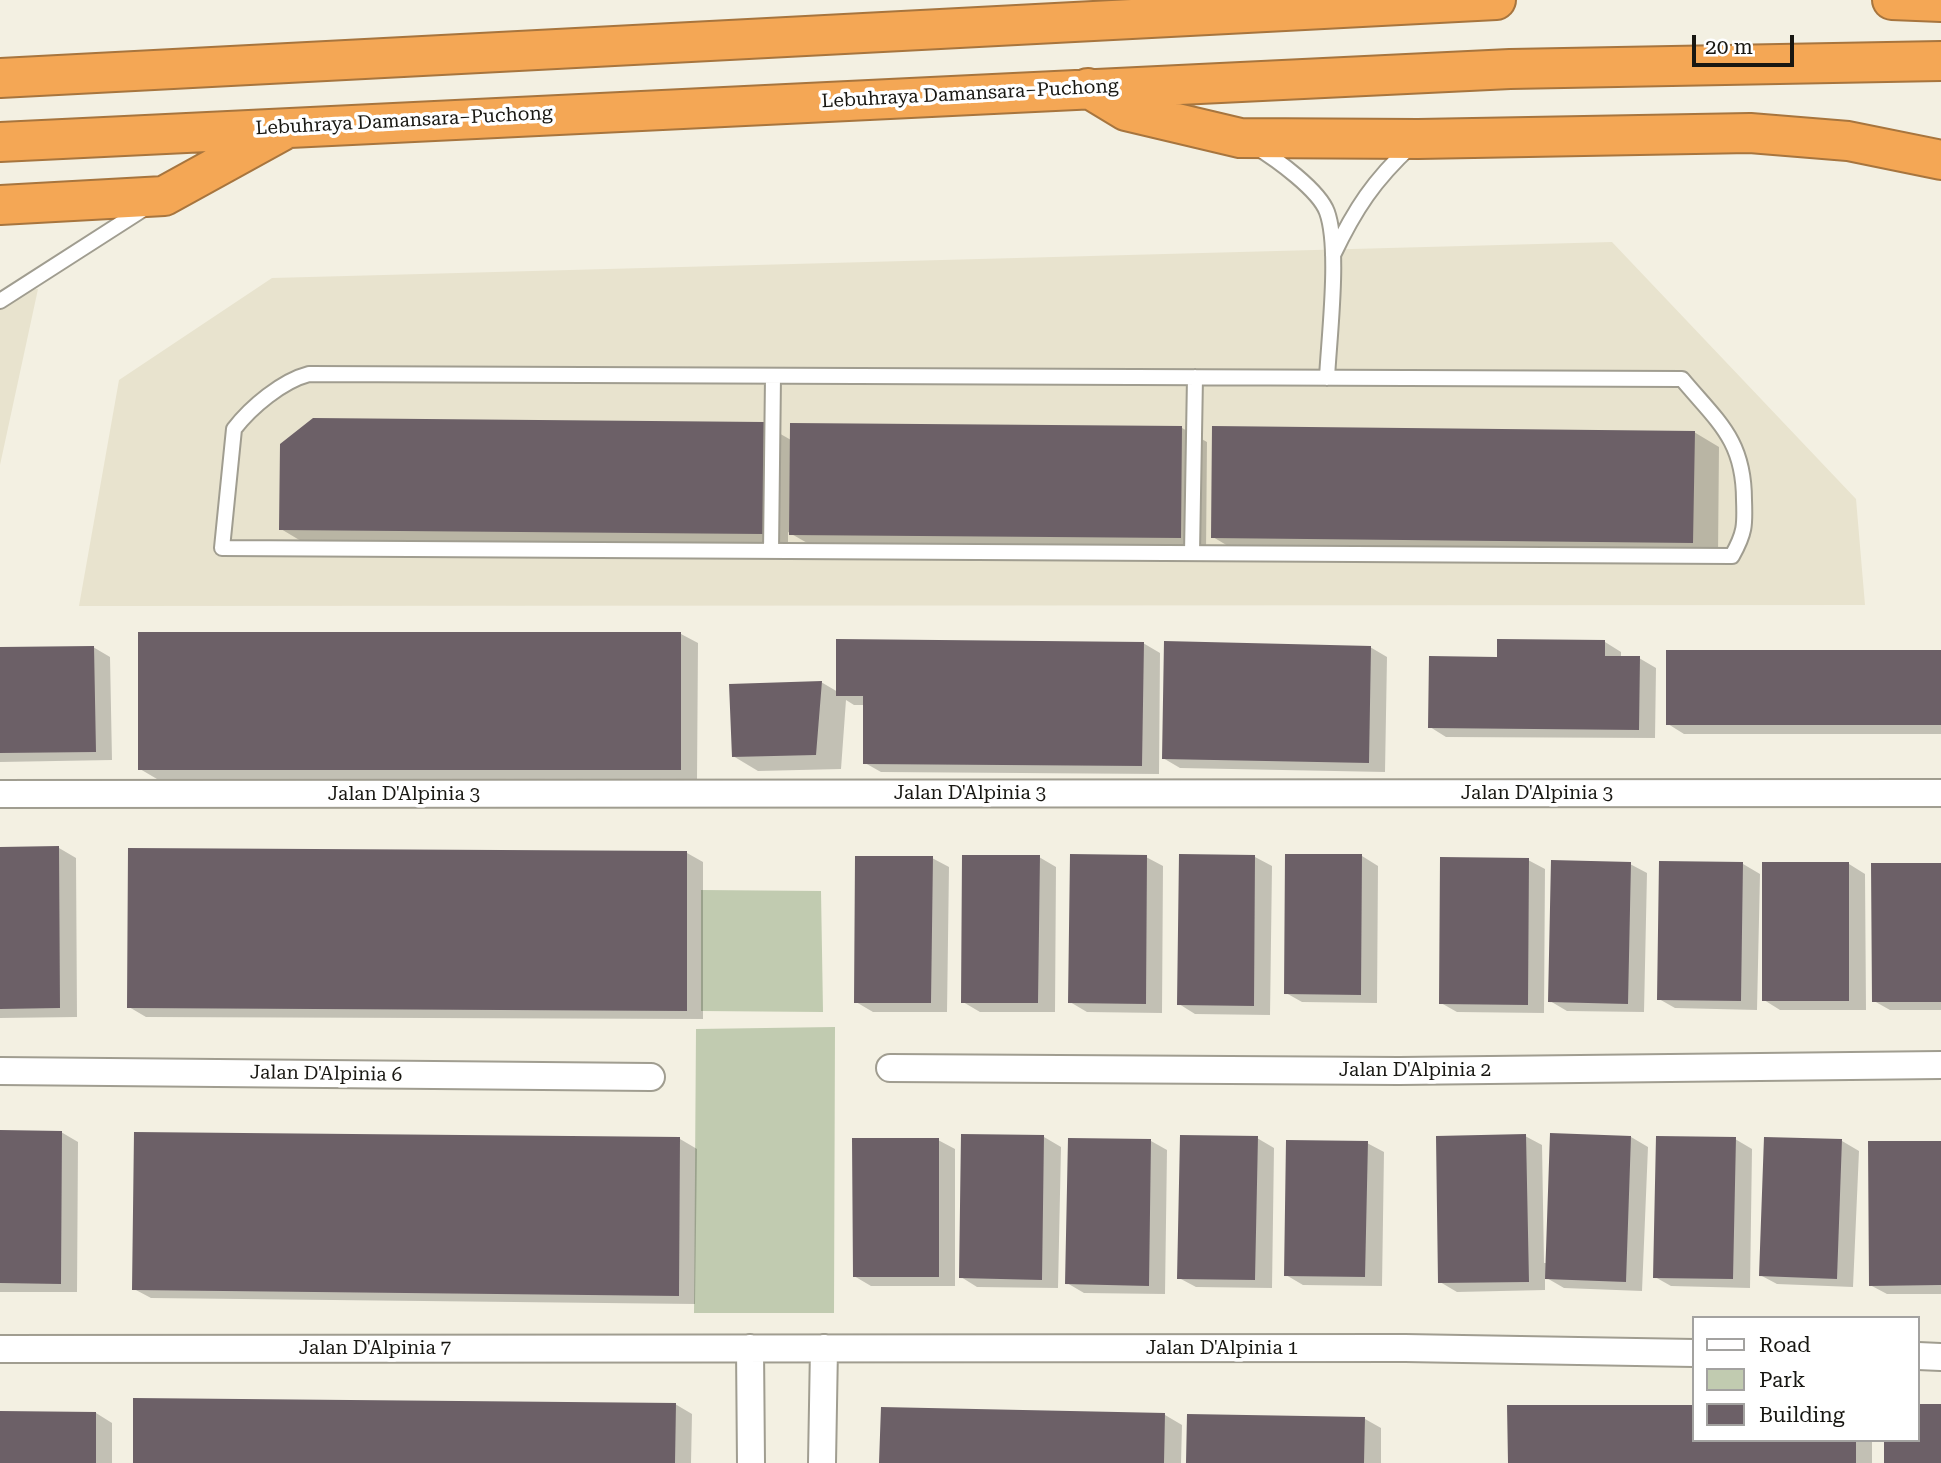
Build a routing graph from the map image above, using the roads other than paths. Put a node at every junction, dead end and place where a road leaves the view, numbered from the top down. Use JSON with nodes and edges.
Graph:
{"nodes":[{"id":1,"x":1496,"y":0,"type":"edge"},
{"id":2,"x":1892,"y":0,"type":"edge"},
{"id":3,"x":1941,"y":2,"type":"edge"},
{"id":4,"x":1941,"y":61,"type":"edge"},
{"id":5,"x":0,"y":78,"type":"edge"},
{"id":6,"x":1088,"y":88,"type":"junction"},
{"id":7,"x":290,"y":127,"type":"junction"},
{"id":8,"x":1240,"y":138,"type":"junction"},
{"id":9,"x":1419,"y":139,"type":"junction"},
{"id":10,"x":0,"y":142,"type":"edge"},
{"id":11,"x":1941,"y":160,"type":"edge"},
{"id":12,"x":164,"y":195,"type":"junction"},
{"id":13,"x":0,"y":205,"type":"edge"},
{"id":14,"x":1333,"y":257,"type":"junction"},
{"id":15,"x":0,"y":301,"type":"edge"},
{"id":16,"x":773,"y":376,"type":"junction"},
{"id":17,"x":1195,"y":377,"type":"junction"},
{"id":18,"x":1327,"y":378,"type":"junction"},
{"id":19,"x":771,"y":551,"type":"junction"},
{"id":20,"x":1192,"y":553,"type":"junction"},
{"id":21,"x":1941,"y":793,"type":"edge"},
{"id":22,"x":0,"y":794,"type":"edge"},
{"id":23,"x":1941,"y":1065,"type":"edge"},
{"id":24,"x":890,"y":1068,"type":"dead end"},
{"id":25,"x":0,"y":1071,"type":"edge"},
{"id":26,"x":651,"y":1077,"type":"dead end"},
{"id":27,"x":750,"y":1348,"type":"junction"},
{"id":28,"x":824,"y":1348,"type":"junction"},
{"id":29,"x":0,"y":1349,"type":"edge"},
{"id":30,"x":1692,"y":1353,"type":"edge"},
{"id":31,"x":1920,"y":1356,"type":"edge"},
{"id":32,"x":1941,"y":1357,"type":"edge"},
{"id":33,"x":751,"y":1463,"type":"edge"},
{"id":34,"x":822,"y":1463,"type":"edge"}],
"edges":[{"from":1,"to":5,"type":"highway"},
{"from":2,"to":3,"type":"highway"},
{"from":4,"to":6,"type":"highway","name":"Lebuhraya Damansara–Puchong"},
{"from":6,"to":7,"type":"highway","name":"Lebuhraya Damansara–Puchong"},
{"from":6,"to":8,"type":"highway"},
{"from":7,"to":10,"type":"highway","name":"Lebuhraya Damansara–Puchong"},
{"from":7,"to":12,"type":"highway"},
{"from":8,"to":9,"type":"highway"},
{"from":8,"to":14,"type":"lane"},
{"from":9,"to":11,"type":"highway"},
{"from":9,"to":14,"type":"lane"},
{"from":12,"to":13,"type":"highway"},
{"from":12,"to":15,"type":"lane"},
{"from":14,"to":18,"type":"lane"},
{"from":16,"to":17,"type":"lane"},
{"from":16,"to":19,"type":"lane"},
{"from":16,"to":19,"type":"lane"},
{"from":17,"to":18,"type":"lane"},
{"from":17,"to":20,"type":"lane"},
{"from":18,"to":20,"type":"lane"},
{"from":19,"to":20,"type":"lane"},
{"from":21,"to":22,"type":"street","name":"Jalan D'Alpinia 3"},
{"from":23,"to":24,"type":"street","name":"Jalan D'Alpinia 2"},
{"from":25,"to":26,"type":"street","name":"Jalan D'Alpinia 6"},
{"from":27,"to":28,"type":"street","name":"Jalan D'Alpinia 1"},
{"from":27,"to":29,"type":"street","name":"Jalan D'Alpinia 7"},
{"from":27,"to":33,"type":"street"},
{"from":28,"to":30,"type":"street","name":"Jalan D'Alpinia 1"},
{"from":28,"to":34,"type":"street"},
{"from":31,"to":32,"type":"street"}]}
